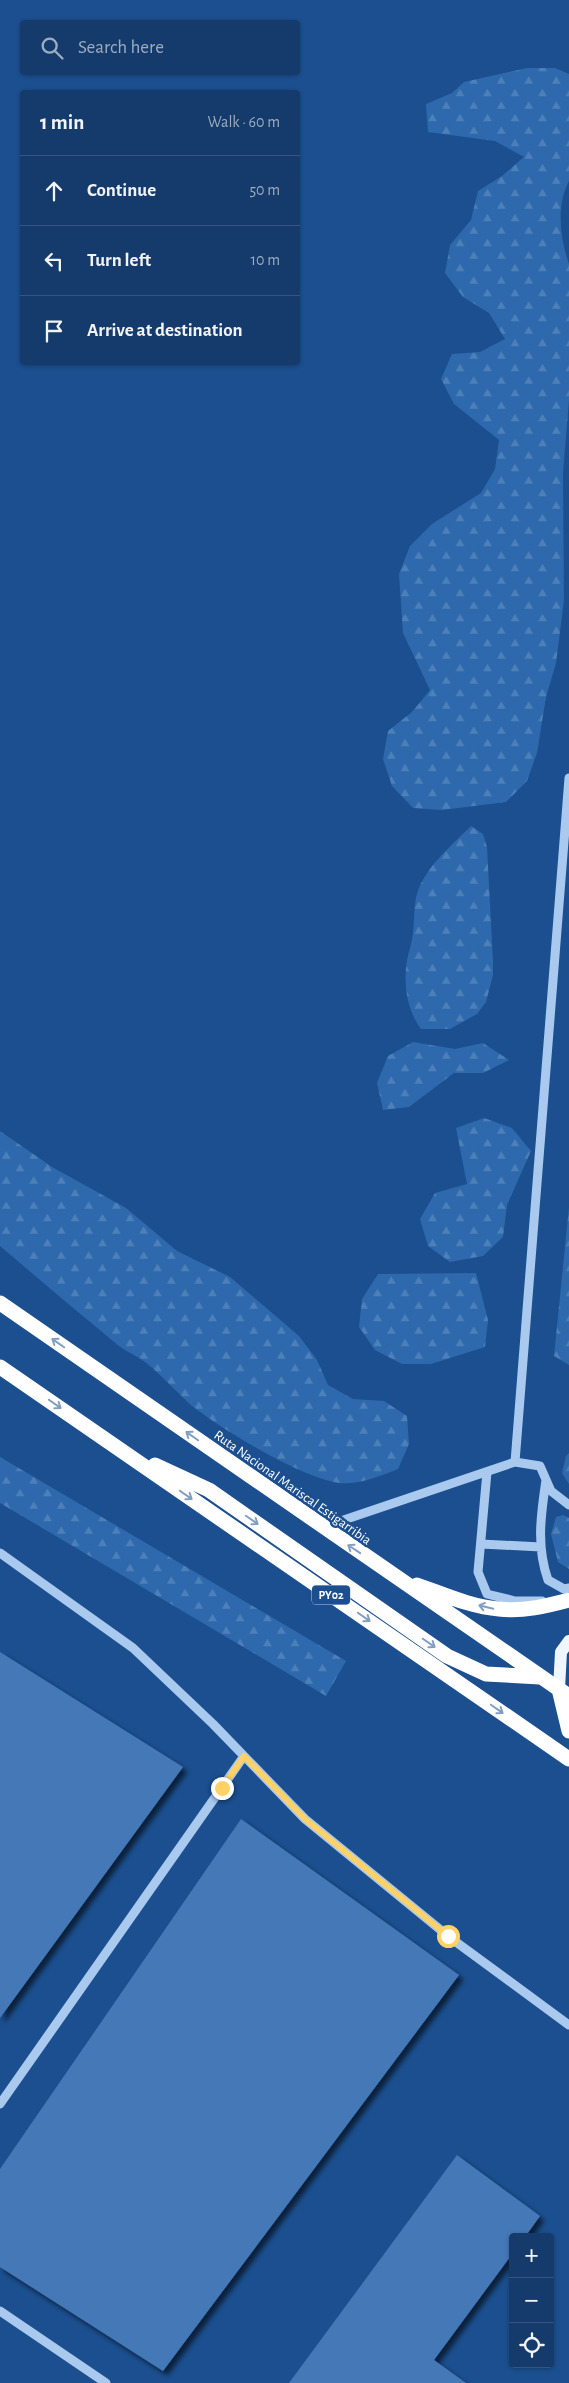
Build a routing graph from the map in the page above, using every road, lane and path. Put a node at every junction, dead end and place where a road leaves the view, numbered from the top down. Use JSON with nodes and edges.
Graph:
{"nodes":[{"id":1,"x":569,"y":778,"type":"edge"},
{"id":2,"x":0,"y":1302,"type":"edge"},
{"id":3,"x":0,"y":1367,"type":"edge"},
{"id":4,"x":118,"y":1448,"type":"junction"},
{"id":5,"x":515,"y":1462,"type":"junction"},
{"id":6,"x":487,"y":1472,"type":"junction"},
{"id":7,"x":546,"y":1480,"type":"junction"},
{"id":8,"x":569,"y":1505,"type":"edge"},
{"id":9,"x":322,"y":1527,"type":"junction"},
{"id":10,"x":480,"y":1544,"type":"junction"},
{"id":11,"x":541,"y":1547,"type":"junction"},
{"id":12,"x":0,"y":1553,"type":"edge"},
{"id":13,"x":394,"y":1576,"type":"junction"},
{"id":14,"x":569,"y":1588,"type":"edge"},
{"id":15,"x":569,"y":1600,"type":"edge"},
{"id":16,"x":569,"y":1641,"type":"edge"},
{"id":17,"x":564,"y":1672,"type":"edge"},
{"id":18,"x":541,"y":1677,"type":"junction"},
{"id":19,"x":564,"y":1693,"type":"edge"},
{"id":20,"x":569,"y":1731,"type":"edge"},
{"id":21,"x":244,"y":1756,"type":"junction"},
{"id":22,"x":569,"y":1759,"type":"edge"},
{"id":23,"x":569,"y":2025,"type":"edge"},
{"id":24,"x":0,"y":2104,"type":"edge"},
{"id":25,"x":0,"y":2311,"type":"edge"},
{"id":26,"x":106,"y":2383,"type":"edge"}],
"edges":[{"from":1,"to":5,"type":"lane"},
{"from":9,"to":2,"type":"highway","name":"Ruta Nacional Mariscal Estigarribia","one_way":true},
{"from":3,"to":4,"type":"highway","number":"PY02","one_way":true},
{"from":4,"to":18,"type":"highway","one_way":true},
{"from":4,"to":22,"type":"highway","number":"PY02","one_way":true},
{"from":5,"to":6,"type":"lane"},
{"from":5,"to":7,"type":"lane"},
{"from":6,"to":9,"type":"lane"},
{"from":6,"to":10,"type":"lane"},
{"from":7,"to":8,"type":"lane"},
{"from":7,"to":11,"type":"lane"},
{"from":13,"to":9,"type":"highway","name":"Ruta Nacional Mariscal Estigarribia","one_way":true},
{"from":10,"to":11,"type":"lane"},
{"from":10,"to":15,"type":"lane"},
{"from":11,"to":14,"type":"lane"},
{"from":12,"to":21,"type":"lane"},
{"from":15,"to":13,"type":"highway","one_way":true},
{"from":13,"to":18,"type":"highway","name":"Ruta Nacional Mariscal Estigarribia"},
{"from":16,"to":17,"type":"main road"},
{"from":17,"to":18,"type":"main road"},
{"from":17,"to":19,"type":"main road"},
{"from":18,"to":19,"type":"highway","name":"Ruta Nacional Mariscal Estigarribia"},
{"from":19,"to":20,"type":"highway"},
{"from":21,"to":23,"type":"lane"},
{"from":21,"to":24,"type":"lane"},
{"from":25,"to":26,"type":"lane"}]}
